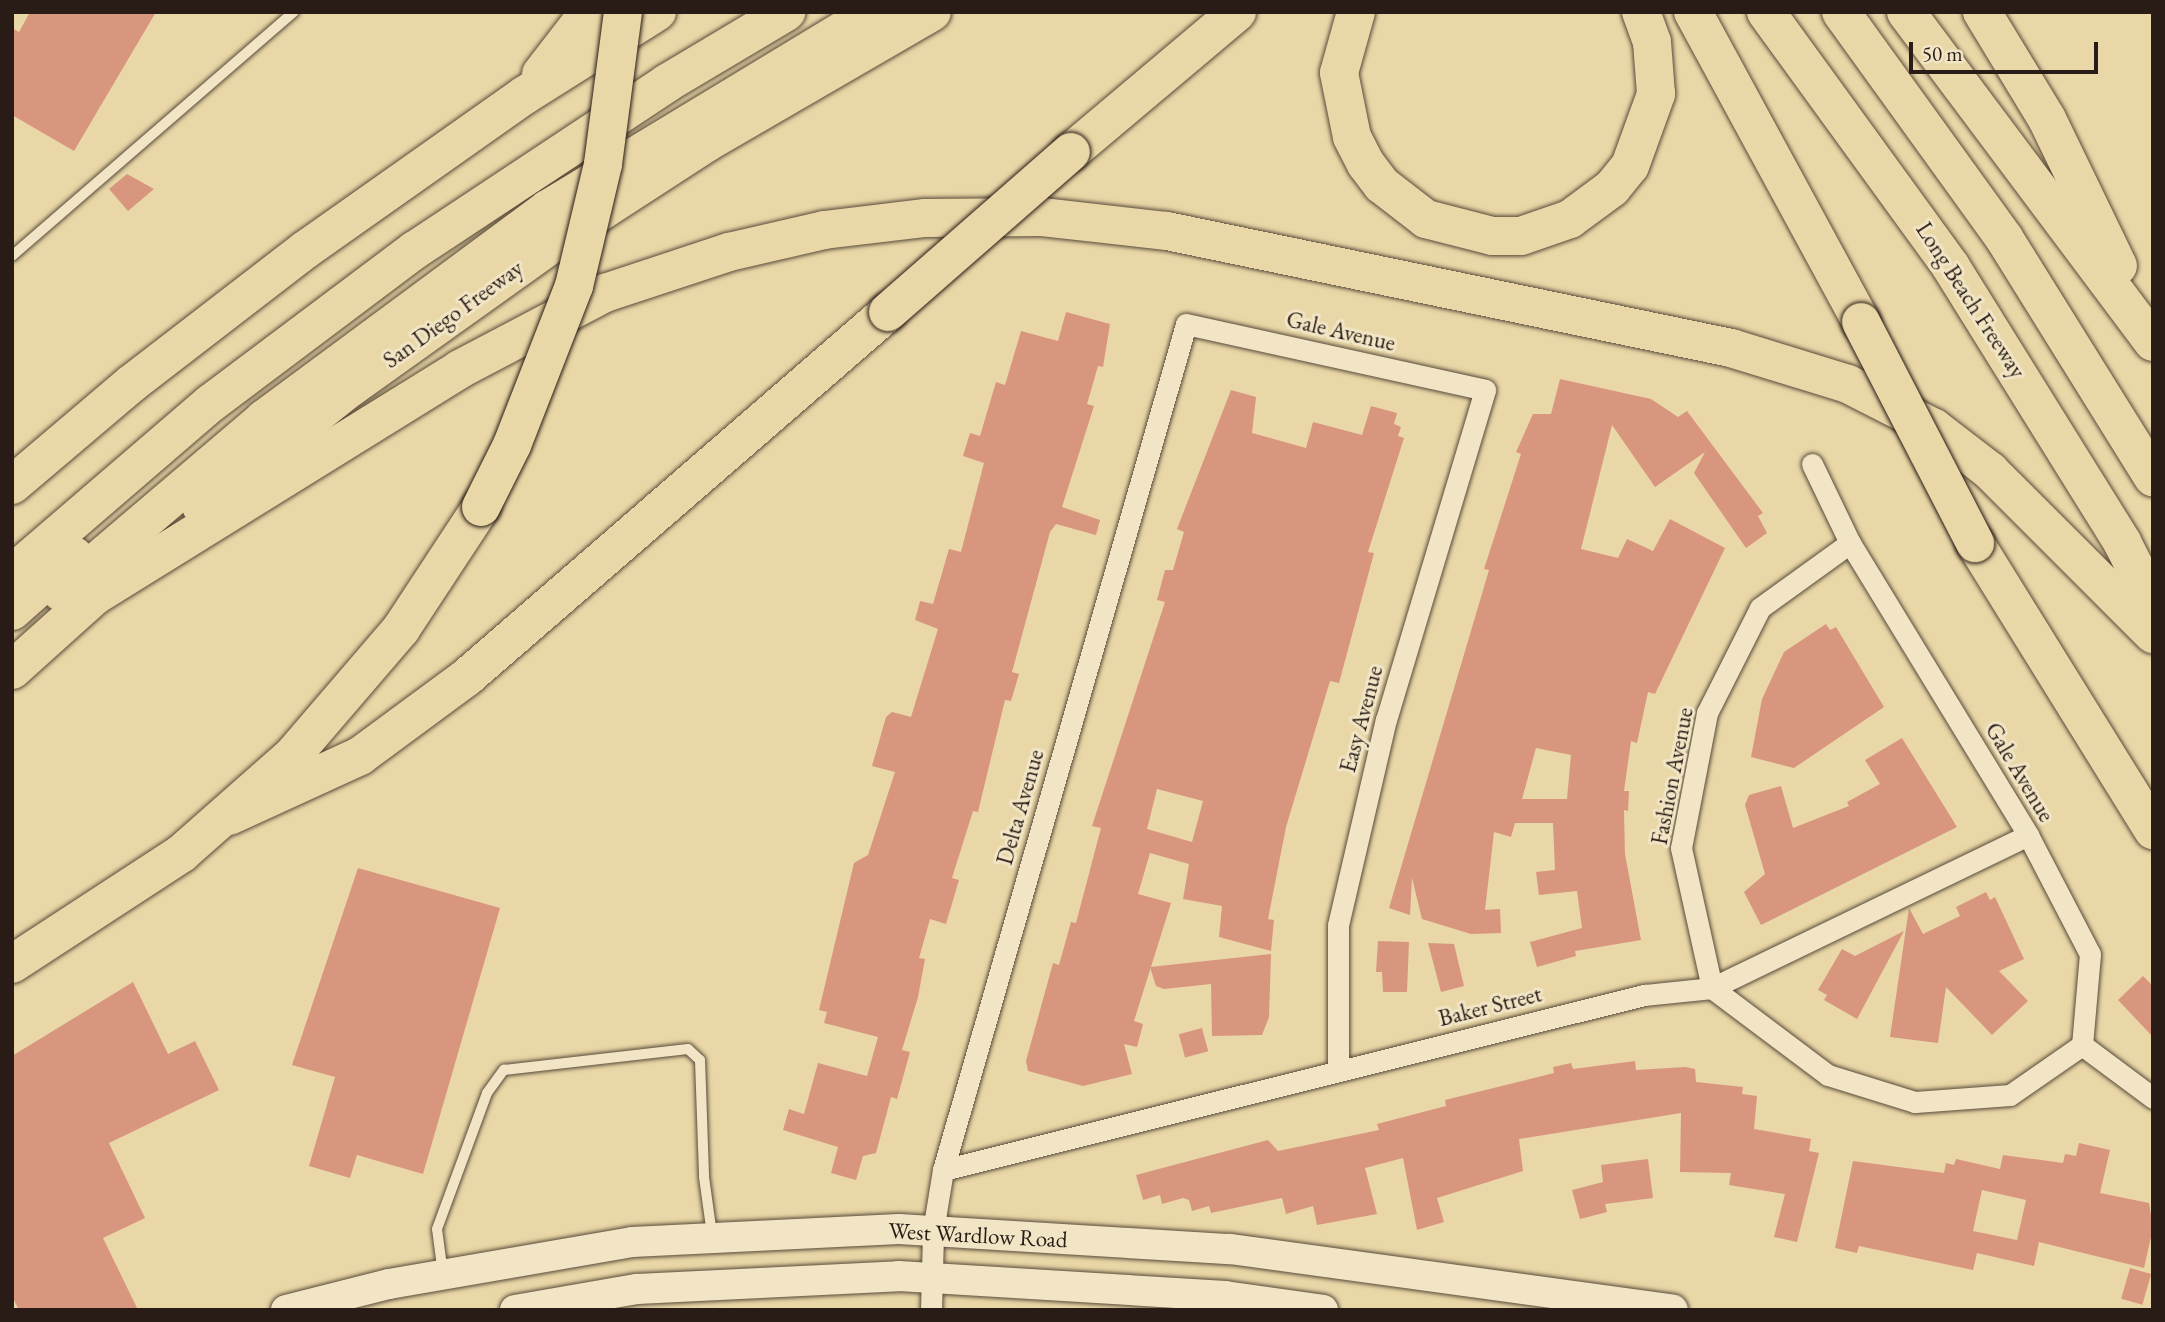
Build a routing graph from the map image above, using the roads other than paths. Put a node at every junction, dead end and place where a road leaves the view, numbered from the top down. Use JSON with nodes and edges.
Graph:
{"nodes":[{"id":1,"x":294,"y":12,"type":"edge"},
{"id":2,"x":589,"y":12,"type":"edge"},
{"id":3,"x":623,"y":12,"type":"edge"},
{"id":4,"x":657,"y":12,"type":"edge"},
{"id":5,"x":786,"y":12,"type":"edge"},
{"id":6,"x":838,"y":12,"type":"edge"},
{"id":7,"x":873,"y":12,"type":"edge"},
{"id":8,"x":932,"y":12,"type":"edge"},
{"id":9,"x":1237,"y":12,"type":"edge"},
{"id":10,"x":1356,"y":12,"type":"edge"},
{"id":11,"x":1641,"y":12,"type":"edge"},
{"id":12,"x":1693,"y":12,"type":"edge"},
{"id":13,"x":1766,"y":12,"type":"edge"},
{"id":14,"x":1841,"y":12,"type":"edge"},
{"id":15,"x":1906,"y":12,"type":"edge"},
{"id":16,"x":1982,"y":12,"type":"edge"},
{"id":17,"x":525,"y":95,"type":"junction"},
{"id":18,"x":12,"y":256,"type":"edge"},
{"id":19,"x":1186,"y":324,"type":"joint"},
{"id":20,"x":2153,"y":336,"type":"edge"},
{"id":21,"x":2153,"y":342,"type":"edge"},
{"id":22,"x":1485,"y":390,"type":"joint"},
{"id":23,"x":1812,"y":464,"type":"dead end"},
{"id":24,"x":2153,"y":477,"type":"edge"},
{"id":25,"x":12,"y":485,"type":"edge"},
{"id":26,"x":1850,"y":543,"type":"junction"},
{"id":27,"x":12,"y":574,"type":"edge"},
{"id":28,"x":91,"y":598,"type":"junction"},
{"id":29,"x":2153,"y":603,"type":"edge"},
{"id":30,"x":12,"y":611,"type":"edge"},
{"id":31,"x":12,"y":634,"type":"edge"},
{"id":32,"x":2153,"y":634,"type":"edge"},
{"id":33,"x":12,"y":670,"type":"edge"},
{"id":34,"x":229,"y":816,"type":"junction"},
{"id":35,"x":2153,"y":830,"type":"edge"},
{"id":36,"x":2028,"y":835,"type":"junction"},
{"id":37,"x":12,"y":964,"type":"edge"},
{"id":38,"x":1712,"y":988,"type":"junction"},
{"id":39,"x":2082,"y":1045,"type":"junction"},
{"id":40,"x":1338,"y":1070,"type":"junction"},
{"id":41,"x":2153,"y":1098,"type":"edge"},
{"id":42,"x":943,"y":1170,"type":"junction"},
{"id":43,"x":933,"y":1231,"type":"junction"},
{"id":44,"x":712,"y":1238,"type":"junction"},
{"id":45,"x":443,"y":1275,"type":"junction"},
{"id":46,"x":930,"y":1278,"type":"junction"},
{"id":47,"x":286,"y":1310,"type":"edge"},
{"id":48,"x":515,"y":1310,"type":"edge"},
{"id":49,"x":931,"y":1310,"type":"edge"},
{"id":50,"x":1324,"y":1310,"type":"edge"},
{"id":51,"x":1674,"y":1310,"type":"edge"}],
"edges":[{"from":1,"to":18,"type":"lane"},
{"from":2,"to":17,"type":"highway"},
{"from":3,"to":34,"type":"highway","bridge":true},
{"from":4,"to":17,"type":"highway"},
{"from":5,"to":27,"type":"highway"},
{"from":6,"to":30,"type":"highway"},
{"from":7,"to":31,"type":"highway"},
{"from":8,"to":28,"type":"highway","name":"San Diego Freeway"},
{"from":9,"to":34,"type":"highway","bridge":true},
{"from":10,"to":11,"type":"highway"},
{"from":12,"to":35,"type":"highway","bridge":true},
{"from":13,"to":29,"type":"highway","name":"Long Beach Freeway"},
{"from":14,"to":24,"type":"highway"},
{"from":15,"to":21,"type":"highway"},
{"from":16,"to":20,"type":"highway"},
{"from":17,"to":25,"type":"highway"},
{"from":19,"to":22,"type":"street","name":"Gale Avenue"},
{"from":19,"to":42,"type":"street","name":"Delta Avenue"},
{"from":22,"to":40,"type":"street","name":"Easy Avenue"},
{"from":23,"to":26,"type":"street","name":"Gale Avenue"},
{"from":26,"to":36,"type":"street","name":"Gale Avenue"},
{"from":26,"to":38,"type":"street","name":"Fashion Avenue"},
{"from":28,"to":32,"type":"highway"},
{"from":28,"to":33,"type":"highway","name":"San Diego Freeway"},
{"from":34,"to":37,"type":"highway"},
{"from":36,"to":38,"type":"street","name":"Baker Street"},
{"from":36,"to":39,"type":"street","name":"Gale Avenue"},
{"from":38,"to":39,"type":"street"},
{"from":38,"to":40,"type":"street","name":"Baker Street"},
{"from":39,"to":41,"type":"street"},
{"from":40,"to":42,"type":"street","name":"Baker Street"},
{"from":42,"to":43,"type":"street","name":"Delta Avenue"},
{"from":43,"to":44,"type":"main road","name":"West Wardlow Road"},
{"from":43,"to":46,"type":"street","name":"Delta Avenue"},
{"from":43,"to":51,"type":"main road","name":"West Wardlow Road"},
{"from":44,"to":45,"type":"main road","name":"West Wardlow Road"},
{"from":44,"to":45,"type":"lane"},
{"from":45,"to":47,"type":"main road","name":"West Wardlow Road"},
{"from":46,"to":48,"type":"main road","name":"West Wardlow Road"},
{"from":46,"to":49,"type":"street","name":"Delta Avenue"},
{"from":46,"to":50,"type":"main road","name":"West Wardlow Road"}]}
